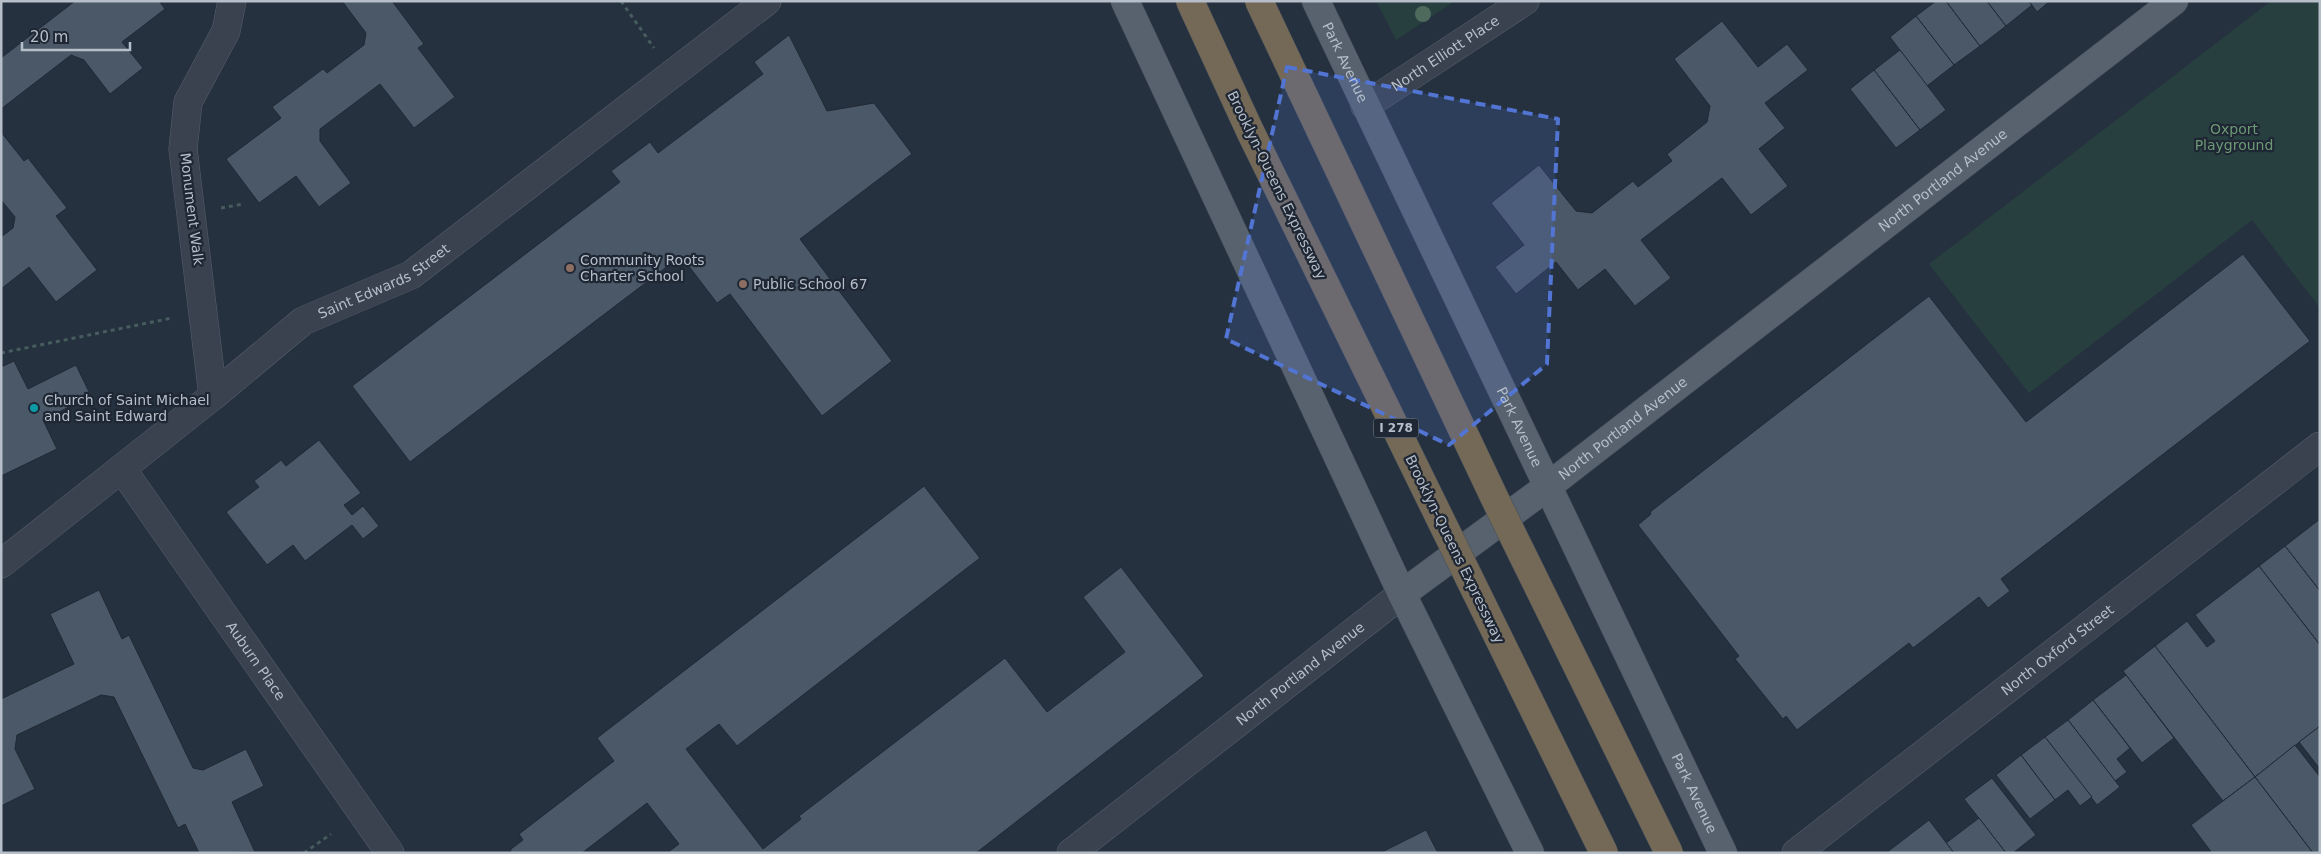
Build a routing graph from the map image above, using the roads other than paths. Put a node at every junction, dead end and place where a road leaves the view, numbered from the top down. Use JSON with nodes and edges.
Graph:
{"nodes":[{"id":1,"x":232,"y":1,"type":"edge"},
{"id":2,"x":767,"y":1,"type":"edge"},
{"id":3,"x":1125,"y":1,"type":"edge"},
{"id":4,"x":1190,"y":1,"type":"edge"},
{"id":5,"x":1259,"y":1,"type":"edge"},
{"id":6,"x":1316,"y":1,"type":"edge"},
{"id":7,"x":1525,"y":1,"type":"edge"},
{"id":8,"x":2174,"y":1,"type":"edge"},
{"id":9,"x":1365,"y":106,"type":"junction"},
{"id":10,"x":213,"y":396,"type":"junction"},
{"id":11,"x":2320,"y":446,"type":"edge"},
{"id":12,"x":122,"y":468,"type":"junction"},
{"id":13,"x":1547,"y":486,"type":"junction"},
{"id":14,"x":1,"y":564,"type":"edge"},
{"id":15,"x":1402,"y":594,"type":"junction"},
{"id":16,"x":390,"y":853,"type":"edge"},
{"id":17,"x":1071,"y":853,"type":"edge"},
{"id":18,"x":1530,"y":853,"type":"edge"},
{"id":19,"x":1604,"y":853,"type":"edge"},
{"id":20,"x":1669,"y":853,"type":"edge"},
{"id":21,"x":1723,"y":853,"type":"edge"},
{"id":22,"x":1796,"y":853,"type":"edge"}],
"edges":[{"from":1,"to":10,"type":"street","name":"Monument Walk"},
{"from":2,"to":10,"type":"street","name":"Saint Edwards Street"},
{"from":3,"to":15,"type":"main road"},
{"from":4,"to":19,"type":"highway","name":"Brooklyn-Queens Expressway","number":"I 278","bridge":true},
{"from":5,"to":20,"type":"highway","bridge":true},
{"from":6,"to":9,"type":"main road","name":"Park Avenue"},
{"from":7,"to":9,"type":"street","name":"North Elliott Place"},
{"from":8,"to":13,"type":"main road","name":"North Portland Avenue"},
{"from":9,"to":13,"type":"main road","name":"Park Avenue"},
{"from":10,"to":12,"type":"street","name":"Saint Edwards Street"},
{"from":11,"to":22,"type":"street","name":"North Oxford Street"},
{"from":12,"to":14,"type":"street","name":"Saint Edwards Street"},
{"from":12,"to":16,"type":"street","name":"Auburn Place"},
{"from":13,"to":15,"type":"main road","name":"North Portland Avenue"},
{"from":13,"to":21,"type":"main road","name":"Park Avenue"},
{"from":15,"to":17,"type":"street","name":"North Portland Avenue"},
{"from":15,"to":18,"type":"main road"}]}
